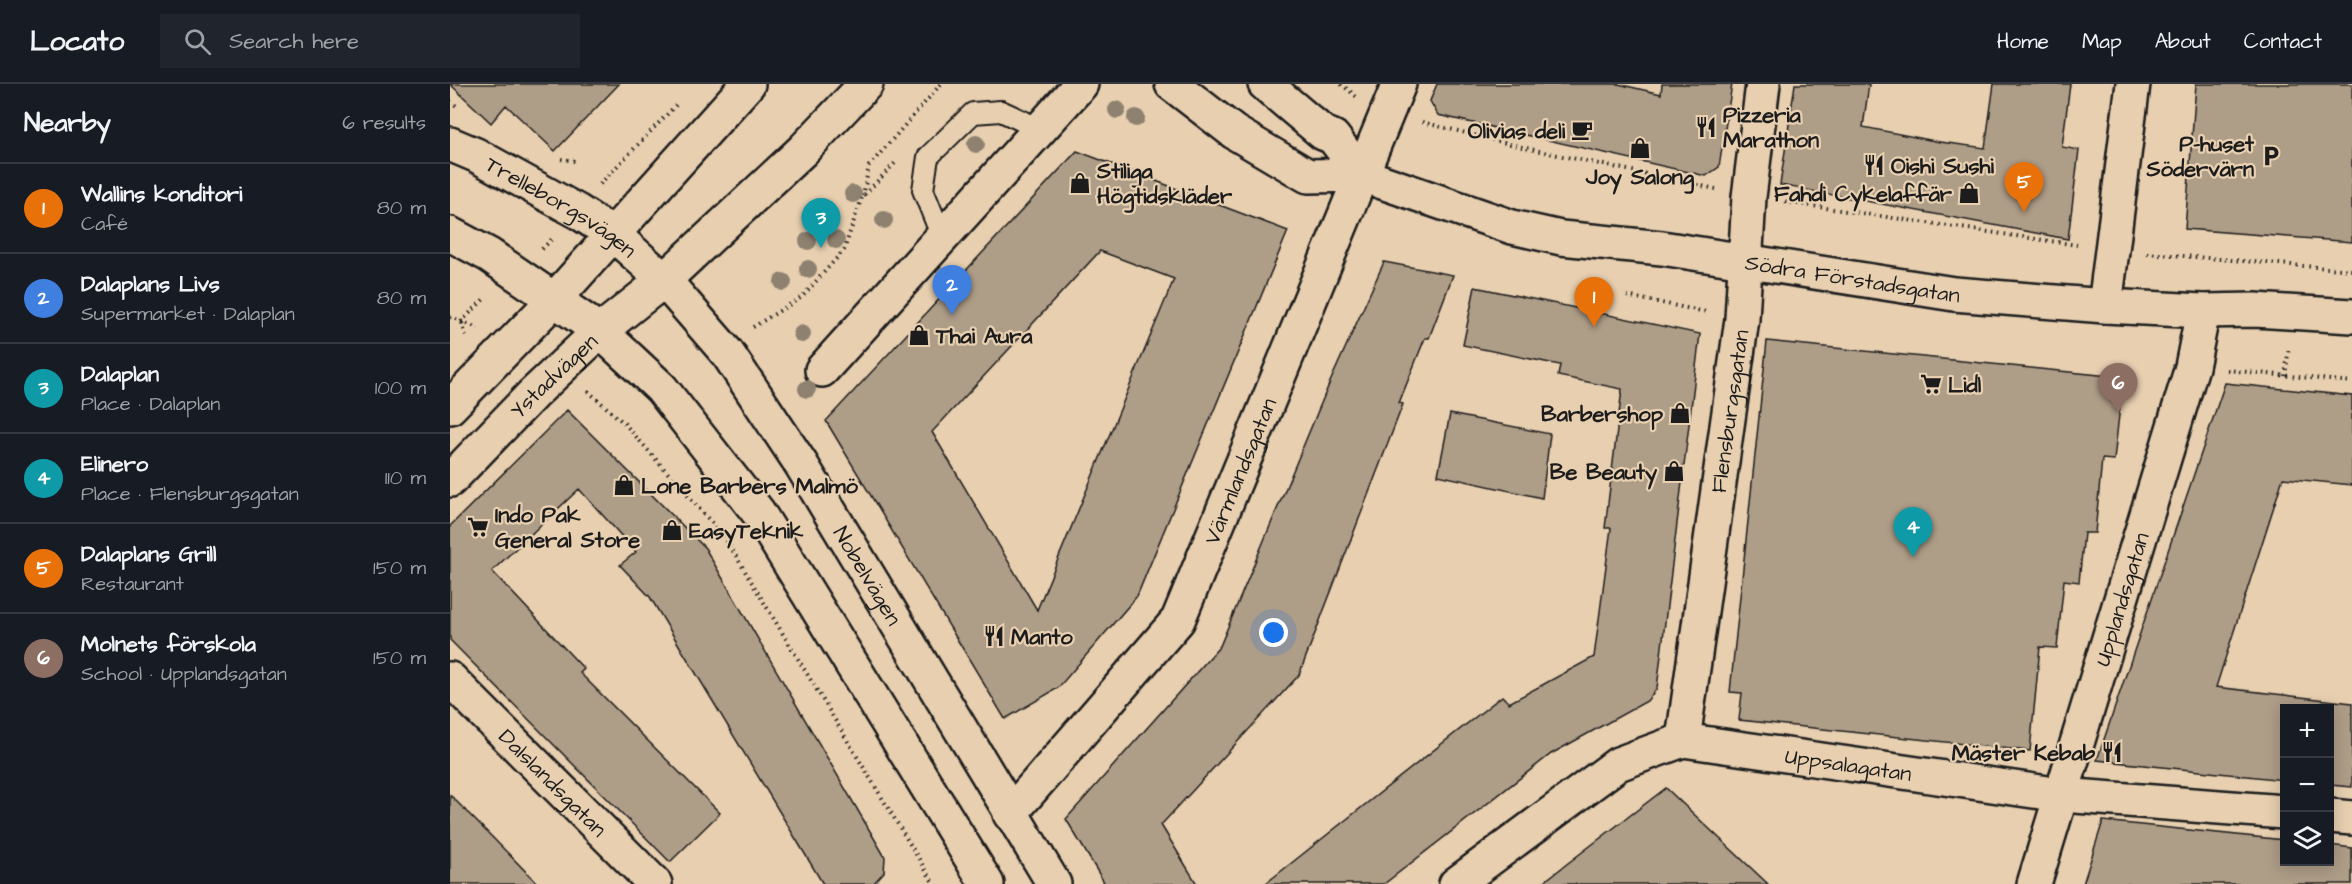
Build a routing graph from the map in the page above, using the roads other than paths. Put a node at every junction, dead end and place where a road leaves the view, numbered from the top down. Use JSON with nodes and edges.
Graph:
{"nodes":[{"id":1,"x":748,"y":84,"type":"edge"},
{"id":2,"x":866,"y":84,"type":"edge"},
{"id":3,"x":1081,"y":84,"type":"edge"},
{"id":4,"x":1172,"y":84,"type":"edge"},
{"id":5,"x":1266,"y":84,"type":"edge"},
{"id":6,"x":1763,"y":84,"type":"edge"},
{"id":7,"x":2133,"y":84,"type":"edge"},
{"id":8,"x":1393,"y":98,"type":"edge"},
{"id":9,"x":1040,"y":129,"type":"junction"},
{"id":10,"x":450,"y":144,"type":"edge"},
{"id":11,"x":1362,"y":175,"type":"junction"},
{"id":12,"x":450,"y":234,"type":"edge"},
{"id":13,"x":614,"y":235,"type":"junction"},
{"id":14,"x":942,"y":237,"type":"junction"},
{"id":15,"x":1745,"y":261,"type":"junction"},
{"id":16,"x":664,"y":280,"type":"junction"},
{"id":17,"x":554,"y":301,"type":"junction"},
{"id":18,"x":2105,"y":306,"type":"junction"},
{"id":19,"x":2203,"y":310,"type":"junction"},
{"id":20,"x":2352,"y":316,"type":"edge"},
{"id":21,"x":600,"y":331,"type":"junction"},
{"id":22,"x":822,"y":370,"type":"dead end"},
{"id":23,"x":450,"y":407,"type":"edge"},
{"id":24,"x":450,"y":480,"type":"edge"},
{"id":25,"x":450,"y":678,"type":"edge"},
{"id":26,"x":1683,"y":740,"type":"junction"},
{"id":27,"x":2062,"y":795,"type":"junction"},
{"id":28,"x":1010,"y":813,"type":"junction"},
{"id":29,"x":2280,"y":813,"type":"edge"},
{"id":30,"x":2334,"y":816,"type":"edge"},
{"id":31,"x":2352,"y":818,"type":"edge"},
{"id":32,"x":655,"y":884,"type":"edge"},
{"id":33,"x":987,"y":884,"type":"edge"},
{"id":34,"x":1054,"y":884,"type":"edge"},
{"id":35,"x":1456,"y":884,"type":"edge"},
{"id":36,"x":2034,"y":884,"type":"edge"}],
"edges":[{"from":1,"to":13,"type":"street"},
{"from":2,"to":16,"type":"street","name":"Ystadvägen"},
{"from":3,"to":9,"type":"street"},
{"from":4,"to":11,"type":"street","name":"Södra Förstadsgatan"},
{"from":5,"to":11,"type":"street"},
{"from":6,"to":15,"type":"street","name":"Flensburgsgatan"},
{"from":7,"to":18,"type":"street"},
{"from":8,"to":11,"type":"street","name":"Värmlandsgatan"},
{"from":9,"to":14,"type":"street"},
{"from":9,"to":14,"type":"lane"},
{"from":10,"to":13,"type":"street","name":"Trelleborgsvägen"},
{"from":11,"to":15,"type":"street","name":"Södra Förstadsgatan"},
{"from":11,"to":28,"type":"street","name":"Värmlandsgatan"},
{"from":12,"to":17,"type":"street"},
{"from":13,"to":16,"type":"street","name":"Trelleborgsvägen"},
{"from":13,"to":17,"type":"street"},
{"from":14,"to":22,"type":"street"},
{"from":15,"to":18,"type":"street","name":"Södra Förstadsgatan"},
{"from":15,"to":26,"type":"street","name":"Flensburgsgatan"},
{"from":16,"to":21,"type":"street","name":"Ystadvägen"},
{"from":16,"to":28,"type":"street","name":"Nobelvägen"},
{"from":17,"to":21,"type":"street"},
{"from":17,"to":23,"type":"street"},
{"from":18,"to":19,"type":"street","name":"Södra Förstadsgatan"},
{"from":19,"to":20,"type":"street","name":"Södra Förstadsgatan"},
{"from":19,"to":27,"type":"street","name":"Upplandsgatan"},
{"from":21,"to":24,"type":"street","name":"Ystadvägen"},
{"from":21,"to":33,"type":"street"},
{"from":25,"to":32,"type":"street","name":"Dalslandsgatan"},
{"from":26,"to":27,"type":"street","name":"Uppsalagatan"},
{"from":26,"to":35,"type":"street","name":"Uppsalagatan"},
{"from":27,"to":29,"type":"street","name":"Uppsalagatan"},
{"from":27,"to":36,"type":"street","name":"Upplandsgatan"},
{"from":28,"to":34,"type":"street","name":"Nobelvägen"},
{"from":30,"to":31,"type":"street"}]}
